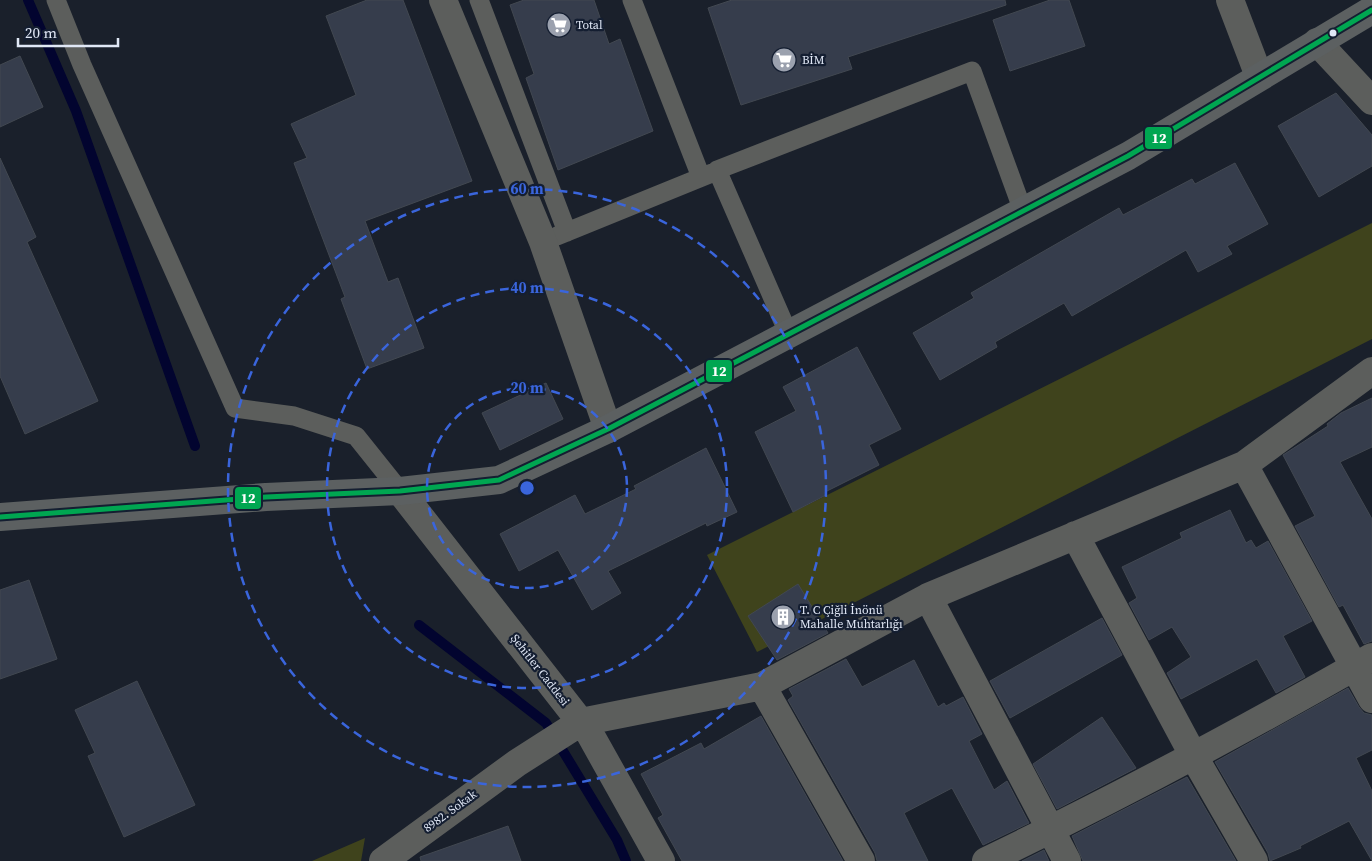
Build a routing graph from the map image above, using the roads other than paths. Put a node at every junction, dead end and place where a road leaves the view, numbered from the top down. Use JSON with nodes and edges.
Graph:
{"nodes":[{"id":1,"x":56,"y":0,"type":"edge"},
{"id":2,"x":443,"y":0,"type":"edge"},
{"id":3,"x":479,"y":0,"type":"edge"},
{"id":4,"x":632,"y":0,"type":"edge"},
{"id":5,"x":1230,"y":0,"type":"edge"},
{"id":6,"x":1372,"y":10,"type":"edge"},
{"id":7,"x":1317,"y":42,"type":"junction"},
{"id":8,"x":1259,"y":76,"type":"junction"},
{"id":9,"x":1372,"y":101,"type":"edge"},
{"id":10,"x":709,"y":174,"type":"junction"},
{"id":11,"x":1023,"y":212,"type":"junction"},
{"id":12,"x":555,"y":237,"type":"junction"},
{"id":13,"x":789,"y":335,"type":"junction"},
{"id":14,"x":1372,"y":371,"type":"edge"},
{"id":15,"x":608,"y":429,"type":"junction"},
{"id":16,"x":1244,"y":465,"type":"junction"},
{"id":17,"x":400,"y":491,"type":"junction"},
{"id":18,"x":0,"y":517,"type":"edge"},
{"id":19,"x":1074,"y":536,"type":"junction"},
{"id":20,"x":928,"y":597,"type":"junction"},
{"id":21,"x":1364,"y":661,"type":"edge"},
{"id":22,"x":762,"y":686,"type":"junction"},
{"id":23,"x":1372,"y":699,"type":"edge"},
{"id":24,"x":581,"y":722,"type":"junction"},
{"id":25,"x":1194,"y":755,"type":"junction"},
{"id":26,"x":1050,"y":830,"type":"junction"},
{"id":27,"x":383,"y":861,"type":"edge"},
{"id":28,"x":661,"y":861,"type":"edge"},
{"id":29,"x":862,"y":861,"type":"edge"},
{"id":30,"x":986,"y":861,"type":"edge"},
{"id":31,"x":1067,"y":861,"type":"edge"},
{"id":32,"x":1254,"y":861,"type":"edge"}],
"edges":[{"from":1,"to":17,"type":"lane"},
{"from":2,"to":12,"type":"street"},
{"from":3,"to":12,"type":"lane"},
{"from":4,"to":10,"type":"lane"},
{"from":5,"to":8,"type":"street"},
{"from":6,"to":7,"type":"main road"},
{"from":7,"to":8,"type":"main road"},
{"from":7,"to":9,"type":"street"},
{"from":8,"to":11,"type":"main road"},
{"from":10,"to":11,"type":"lane"},
{"from":10,"to":12,"type":"lane"},
{"from":10,"to":13,"type":"lane"},
{"from":11,"to":13,"type":"main road"},
{"from":12,"to":15,"type":"street"},
{"from":13,"to":15,"type":"main road"},
{"from":14,"to":16,"type":"street"},
{"from":15,"to":17,"type":"main road"},
{"from":16,"to":19,"type":"street"},
{"from":16,"to":21,"type":"street"},
{"from":17,"to":18,"type":"main road"},
{"from":17,"to":24,"type":"street","name":"Şehitler Caddesi"},
{"from":19,"to":20,"type":"street"},
{"from":19,"to":25,"type":"street"},
{"from":20,"to":22,"type":"street"},
{"from":20,"to":26,"type":"street"},
{"from":21,"to":23,"type":"street"},
{"from":21,"to":25,"type":"street"},
{"from":22,"to":24,"type":"street"},
{"from":22,"to":29,"type":"street"},
{"from":24,"to":27,"type":"street","name":"8982. Sokak"},
{"from":24,"to":28,"type":"street","name":"Şehitler Caddesi"},
{"from":25,"to":26,"type":"street"},
{"from":25,"to":32,"type":"street"},
{"from":26,"to":30,"type":"street"},
{"from":26,"to":31,"type":"street"}]}
